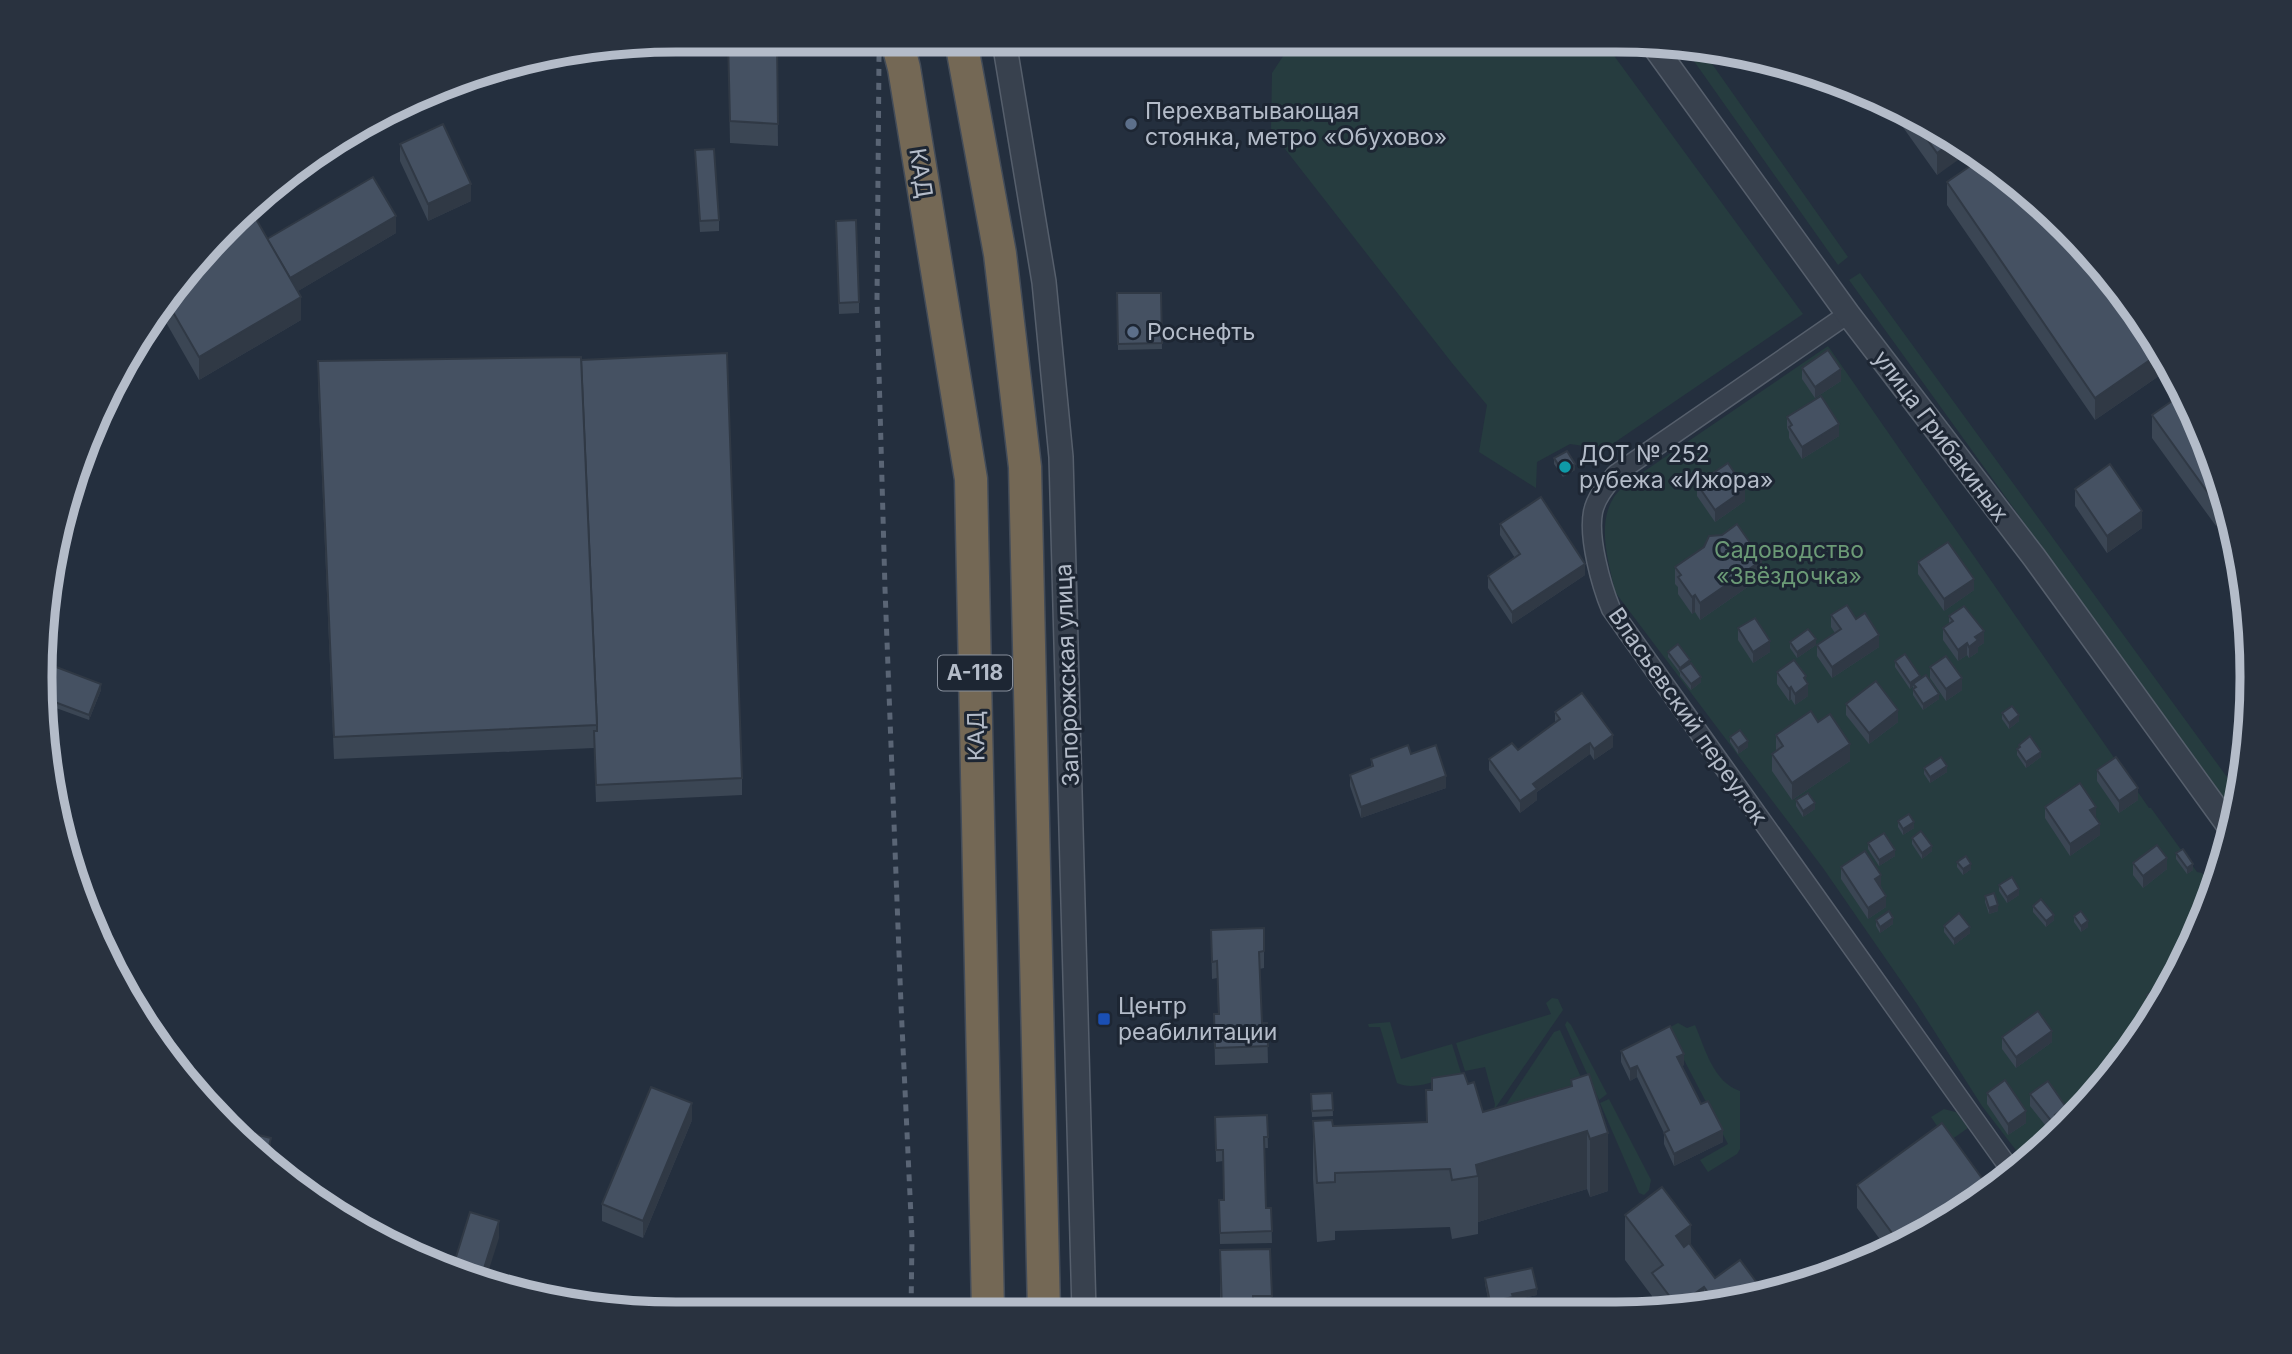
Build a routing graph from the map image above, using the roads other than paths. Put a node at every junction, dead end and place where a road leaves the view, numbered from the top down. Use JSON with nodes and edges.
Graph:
{"nodes":[{"id":1,"x":900,"y":52,"type":"edge"},
{"id":2,"x":963,"y":52,"type":"edge"},
{"id":3,"x":1006,"y":52,"type":"edge"},
{"id":4,"x":1660,"y":54,"type":"edge"},
{"id":5,"x":1848,"y":314,"type":"junction"},
{"id":6,"x":2223,"y":818,"type":"edge"},
{"id":7,"x":2006,"y":1163,"type":"edge"},
{"id":8,"x":988,"y":1302,"type":"edge"},
{"id":9,"x":1044,"y":1302,"type":"edge"},
{"id":10,"x":1084,"y":1302,"type":"edge"}],
"edges":[{"from":1,"to":8,"type":"highway","name":"КАД","number":"А-118"},
{"from":2,"to":9,"type":"highway","number":"А-118"},
{"from":3,"to":10,"type":"street","name":"Запорожская улица"},
{"from":4,"to":5,"type":"street","name":"улица Грибакиных"},
{"from":5,"to":6,"type":"street","name":"улица Грибакиных"},
{"from":5,"to":7,"type":"street","name":"Власьевский переулок"}]}
